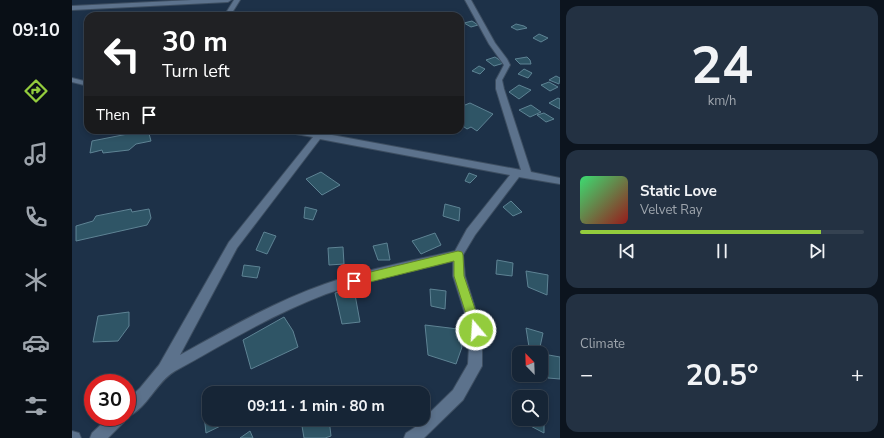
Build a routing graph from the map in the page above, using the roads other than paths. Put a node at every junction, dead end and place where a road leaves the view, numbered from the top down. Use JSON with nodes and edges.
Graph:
{"nodes":[{"id":1,"x":228,"y":0,"type":"edge"},
{"id":2,"x":237,"y":0,"type":"edge"},
{"id":3,"x":468,"y":0,"type":"edge"},
{"id":4,"x":72,"y":8,"type":"edge"},
{"id":5,"x":230,"y":12,"type":"edge"},
{"id":6,"x":72,"y":80,"type":"edge"},
{"id":7,"x":84,"y":83,"type":"edge"},
{"id":8,"x":309,"y":134,"type":"edge"},
{"id":9,"x":318,"y":136,"type":"junction"},
{"id":10,"x":522,"y":173,"type":"junction"},
{"id":11,"x":560,"y":181,"type":"edge"},
{"id":12,"x":458,"y":255,"type":"junction"},
{"id":13,"x":164,"y":370,"type":"junction"},
{"id":14,"x":136,"y":402,"type":"edge"},
{"id":15,"x":110,"y":426,"type":"edge"},
{"id":16,"x":97,"y":438,"type":"edge"},
{"id":17,"x":411,"y":438,"type":"edge"}],
"edges":[{"from":1,"to":4,"type":"street"},
{"from":2,"to":5,"type":"street"},
{"from":3,"to":10,"type":"street"},
{"from":6,"to":7,"type":"street"},
{"from":8,"to":9,"type":"street"},
{"from":9,"to":10,"type":"street"},
{"from":9,"to":13,"type":"street"},
{"from":10,"to":11,"type":"street"},
{"from":10,"to":12,"type":"street"},
{"from":12,"to":13,"type":"street"},
{"from":12,"to":17,"type":"street"},
{"from":13,"to":14,"type":"street"},
{"from":15,"to":16,"type":"street"}]}
